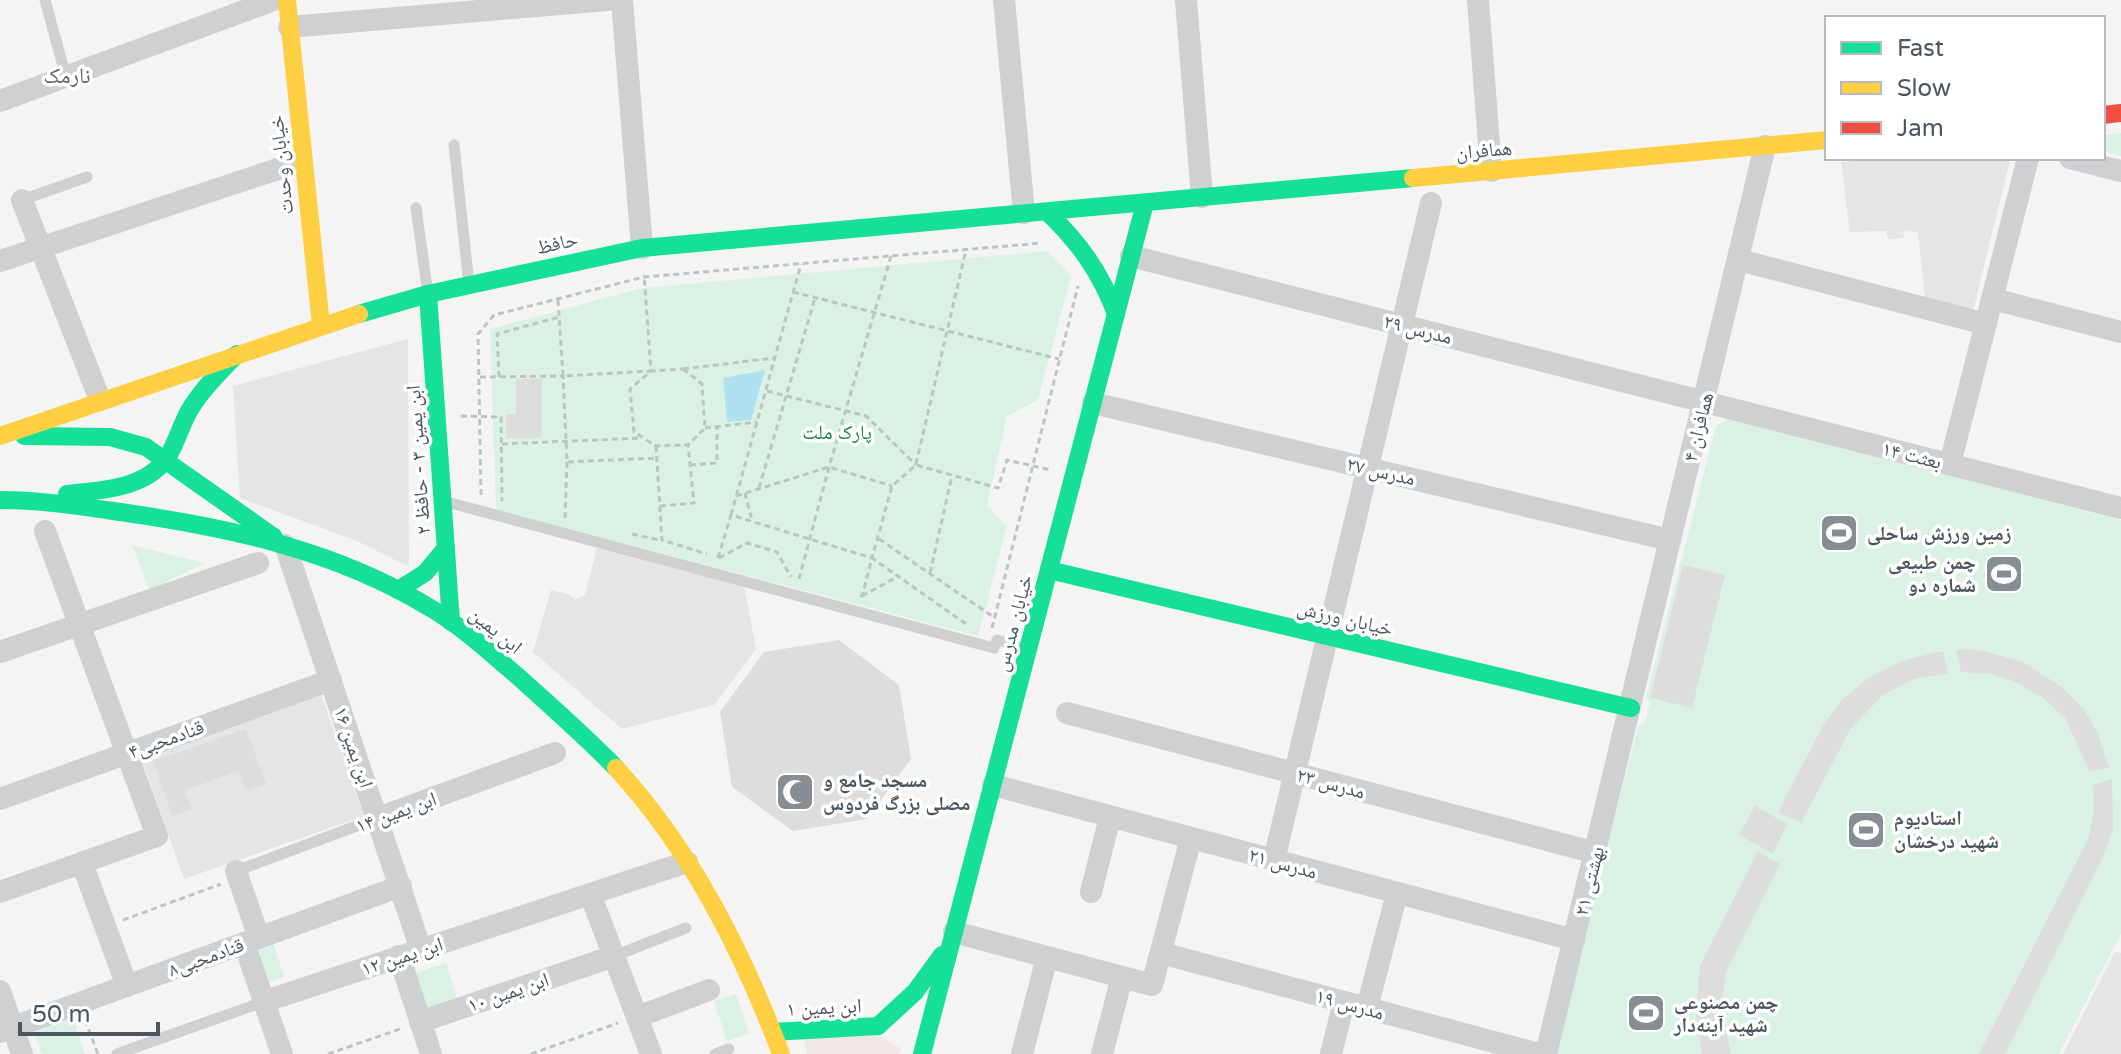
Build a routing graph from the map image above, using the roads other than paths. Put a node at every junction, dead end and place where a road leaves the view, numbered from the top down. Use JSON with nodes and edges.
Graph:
{"nodes":[{"id":1,"x":45,"y":0,"type":"edge"},
{"id":2,"x":274,"y":0,"type":"edge"},
{"id":3,"x":287,"y":0,"type":"edge"},
{"id":4,"x":608,"y":0,"type":"edge"},
{"id":5,"x":622,"y":0,"type":"edge"},
{"id":6,"x":1004,"y":0,"type":"edge"},
{"id":7,"x":1186,"y":0,"type":"edge"},
{"id":8,"x":1478,"y":0,"type":"edge"},
{"id":9,"x":289,"y":27,"type":"junction"},
{"id":10,"x":66,"y":77,"type":"junction"},
{"id":11,"x":0,"y":101,"type":"edge"},
{"id":12,"x":1825,"y":140,"type":"edge"},
{"id":13,"x":454,"y":145,"type":"dead end"},
{"id":14,"x":1765,"y":146,"type":"junction"},
{"id":15,"x":2028,"y":160,"type":"edge"},
{"id":16,"x":2078,"y":160,"type":"edge"},
{"id":17,"x":302,"y":161,"type":"junction"},
{"id":18,"x":1491,"y":171,"type":"junction"},
{"id":19,"x":2121,"y":171,"type":"edge"},
{"id":20,"x":87,"y":177,"type":"dead end"},
{"id":21,"x":1202,"y":197,"type":"junction"},
{"id":22,"x":22,"y":200,"type":"joint"},
{"id":23,"x":1145,"y":203,"type":"junction"},
{"id":24,"x":1431,"y":203,"type":"dead end"},
{"id":25,"x":416,"y":208,"type":"dead end"},
{"id":26,"x":1047,"y":212,"type":"junction"},
{"id":27,"x":1024,"y":213,"type":"junction"},
{"id":28,"x":40,"y":247,"type":"junction"},
{"id":29,"x":642,"y":248,"type":"junction"},
{"id":30,"x":1131,"y":256,"type":"junction"},
{"id":31,"x":1739,"y":260,"type":"junction"},
{"id":32,"x":0,"y":261,"type":"edge"},
{"id":33,"x":469,"y":285,"type":"junction"},
{"id":34,"x":428,"y":294,"type":"junction"},
{"id":35,"x":1993,"y":299,"type":"junction"},
{"id":36,"x":1116,"y":314,"type":"junction"},
{"id":37,"x":1986,"y":324,"type":"junction"},
{"id":38,"x":321,"y":325,"type":"junction"},
{"id":39,"x":1402,"y":325,"type":"junction"},
{"id":40,"x":2121,"y":332,"type":"edge"},
{"id":41,"x":238,"y":354,"type":"junction"},
{"id":42,"x":164,"y":378,"type":"junction"},
{"id":43,"x":100,"y":400,"type":"junction"},
{"id":44,"x":1704,"y":402,"type":"junction"},
{"id":45,"x":1093,"y":403,"type":"junction"},
{"id":46,"x":190,"y":409,"type":"junction"},
{"id":47,"x":0,"y":436,"type":"edge"},
{"id":48,"x":166,"y":459,"type":"junction"},
{"id":49,"x":1950,"y":464,"type":"junction"},
{"id":50,"x":1367,"y":468,"type":"junction"},
{"id":51,"x":7,"y":500,"type":"edge"},
{"id":52,"x":443,"y":501,"type":"junction"},
{"id":53,"x":2121,"y":508,"type":"edge"},
{"id":54,"x":45,"y":531,"type":"dead end"},
{"id":55,"x":1670,"y":540,"type":"junction"},
{"id":56,"x":285,"y":545,"type":"junction"},
{"id":57,"x":446,"y":548,"type":"junction"},
{"id":58,"x":258,"y":563,"type":"dead end"},
{"id":59,"x":1049,"y":570,"type":"junction"},
{"id":60,"x":398,"y":590,"type":"junction"},
{"id":61,"x":451,"y":622,"type":"junction"},
{"id":62,"x":80,"y":625,"type":"junction"},
{"id":63,"x":1327,"y":636,"type":"junction"},
{"id":64,"x":1029,"y":649,"type":"junction"},
{"id":65,"x":0,"y":652,"type":"edge"},
{"id":66,"x":331,"y":680,"type":"junction"},
{"id":67,"x":1631,"y":708,"type":"junction"},
{"id":68,"x":1067,"y":713,"type":"dead end"},
{"id":69,"x":126,"y":753,"type":"junction"},
{"id":70,"x":555,"y":753,"type":"dead end"},
{"id":71,"x":1294,"y":773,"type":"junction"},
{"id":72,"x":993,"y":785,"type":"junction"},
{"id":73,"x":0,"y":799,"type":"edge"},
{"id":74,"x":1110,"y":817,"type":"junction"},
{"id":75,"x":378,"y":818,"type":"junction"},
{"id":76,"x":1191,"y":838,"type":"junction"},
{"id":77,"x":1596,"y":853,"type":"junction"},
{"id":78,"x":1274,"y":860,"type":"junction"},
{"id":79,"x":687,"y":862,"type":"junction"},
{"id":80,"x":82,"y":863,"type":"junction"},
{"id":81,"x":237,"y":875,"type":"joint"},
{"id":82,"x":401,"y":886,"type":"junction"},
{"id":83,"x":0,"y":892,"type":"edge"},
{"id":84,"x":1091,"y":892,"type":"dead end"},
{"id":85,"x":1397,"y":893,"type":"junction"},
{"id":86,"x":591,"y":896,"type":"junction"},
{"id":87,"x":686,"y":928,"type":"dead end"},
{"id":88,"x":954,"y":932,"type":"junction"},
{"id":89,"x":251,"y":940,"type":"junction"},
{"id":90,"x":1574,"y":940,"type":"junction"},
{"id":91,"x":410,"y":953,"type":"junction"},
{"id":92,"x":1161,"y":953,"type":"junction"},
{"id":93,"x":614,"y":956,"type":"junction"},
{"id":94,"x":1047,"y":957,"type":"junction"},
{"id":95,"x":1122,"y":977,"type":"junction"},
{"id":96,"x":127,"y":986,"type":"junction"},
{"id":97,"x":709,"y":990,"type":"dead end"},
{"id":98,"x":0,"y":991,"type":"edge"},
{"id":99,"x":263,"y":1002,"type":"junction"},
{"id":100,"x":1344,"y":1002,"type":"junction"},
{"id":101,"x":1367,"y":1008,"type":"junction"},
{"id":102,"x":637,"y":1017,"type":"junction"},
{"id":103,"x":420,"y":1022,"type":"junction"},
{"id":104,"x":6,"y":1030,"type":"edge"},
{"id":105,"x":773,"y":1032,"type":"junction"},
{"id":106,"x":729,"y":1049,"type":"dead end"},
{"id":107,"x":914,"y":1053,"type":"edge"},
{"id":108,"x":22,"y":1054,"type":"edge"},
{"id":109,"x":117,"y":1054,"type":"edge"},
{"id":110,"x":282,"y":1054,"type":"edge"},
{"id":111,"x":431,"y":1054,"type":"edge"},
{"id":112,"x":651,"y":1054,"type":"edge"},
{"id":113,"x":715,"y":1054,"type":"edge"},
{"id":114,"x":781,"y":1054,"type":"edge"},
{"id":115,"x":1022,"y":1054,"type":"edge"},
{"id":116,"x":1102,"y":1054,"type":"edge"},
{"id":117,"x":1331,"y":1054,"type":"edge"},
{"id":118,"x":1539,"y":1054,"type":"edge"},
{"id":119,"x":1546,"y":1054,"type":"edge"}],
"edges":[{"from":1,"to":10,"type":"lane"},
{"from":2,"to":10,"type":"street"},
{"from":3,"to":9,"type":"main road","name":"خیابان وحدت"},
{"from":4,"to":9,"type":"street"},
{"from":5,"to":29,"type":"street"},
{"from":6,"to":27,"type":"street"},
{"from":7,"to":21,"type":"street"},
{"from":8,"to":18,"type":"street"},
{"from":9,"to":17,"type":"main road","name":"خیابان وحدت"},
{"from":10,"to":11,"type":"street"},
{"from":12,"to":14,"type":"main road","name":"همافران"},
{"from":13,"to":33,"type":"lane"},
{"from":14,"to":18,"type":"main road","name":"همافران"},
{"from":14,"to":31,"type":"street","name":"همافران ۴"},
{"from":15,"to":35,"type":"street"},
{"from":16,"to":19,"type":"street"},
{"from":17,"to":28,"type":"street"},
{"from":17,"to":38,"type":"main road","name":"خیابان وحدت"},
{"from":18,"to":21,"type":"main road","name":"همافران"},
{"from":20,"to":22,"type":"lane"},
{"from":21,"to":23,"type":"main road","name":"همافران"},
{"from":22,"to":28,"type":"street"},
{"from":23,"to":26,"type":"main road","name":"حافظ"},
{"from":23,"to":30,"type":"main road","name":"خیابان مدرس"},
{"from":24,"to":39,"type":"street"},
{"from":25,"to":34,"type":"lane"},
{"from":26,"to":27,"type":"main road","name":"حافظ"},
{"from":26,"to":36,"type":"main road"},
{"from":27,"to":29,"type":"main road","name":"حافظ"},
{"from":28,"to":32,"type":"street"},
{"from":28,"to":43,"type":"street"},
{"from":29,"to":33,"type":"main road","name":"حافظ"},
{"from":30,"to":36,"type":"main road","name":"خیابان مدرس"},
{"from":30,"to":39,"type":"street","name":"مدرس ۲۹"},
{"from":31,"to":37,"type":"street"},
{"from":31,"to":44,"type":"street","name":"همافران ۴"},
{"from":33,"to":34,"type":"main road","name":"حافظ"},
{"from":34,"to":38,"type":"main road","name":"حافظ"},
{"from":34,"to":52,"type":"main road","name":"ابن یمین ۳ - حافظ ۲"},
{"from":35,"to":37,"type":"street"},
{"from":35,"to":40,"type":"street"},
{"from":36,"to":45,"type":"main road","name":"خیابان مدرس"},
{"from":37,"to":49,"type":"street"},
{"from":38,"to":41,"type":"main road","name":"حافظ"},
{"from":39,"to":44,"type":"street","name":"مدرس ۲۹"},
{"from":39,"to":50,"type":"street"},
{"from":41,"to":42,"type":"main road","name":"حافظ"},
{"from":41,"to":46,"type":"main road"},
{"from":42,"to":43,"type":"main road","name":"حافظ"},
{"from":42,"to":46,"type":"main road"},
{"from":43,"to":47,"type":"main road","name":"حافظ"},
{"from":44,"to":49,"type":"street","name":"بعثت ۱۴"},
{"from":44,"to":55,"type":"street","name":"همافران ۴"},
{"from":45,"to":50,"type":"street","name":"مدرس ۲۷"},
{"from":45,"to":59,"type":"main road","name":"خیابان مدرس"},
{"from":46,"to":48,"type":"main road"},
{"from":47,"to":48,"type":"main road"},
{"from":48,"to":51,"type":"main road"},
{"from":48,"to":56,"type":"main road"},
{"from":49,"to":53,"type":"street","name":"بعثت ۱۴"},
{"from":50,"to":55,"type":"street","name":"مدرس ۲۷"},
{"from":50,"to":63,"type":"street"},
{"from":51,"to":56,"type":"main road","name":"ابن یمین"},
{"from":52,"to":57,"type":"main road","name":"ابن یمین ۳ - حافظ ۲"},
{"from":52,"to":64,"type":"lane"},
{"from":54,"to":62,"type":"street"},
{"from":55,"to":67,"type":"street","name":"همافران ۴"},
{"from":56,"to":60,"type":"main road","name":"ابن یمین"},
{"from":56,"to":66,"type":"street","name":"ابن یمین ۱۶"},
{"from":57,"to":60,"type":"main road"},
{"from":57,"to":61,"type":"main road","name":"ابن یمین ۳ - حافظ ۲"},
{"from":58,"to":62,"type":"street"},
{"from":59,"to":63,"type":"main road","name":"خیابان ورزش"},
{"from":59,"to":64,"type":"main road","name":"خیابان مدرس"},
{"from":60,"to":61,"type":"main road","name":"ابن یمین"},
{"from":61,"to":79,"type":"main road","name":"ابن یمین"},
{"from":62,"to":65,"type":"street"},
{"from":62,"to":69,"type":"street"},
{"from":63,"to":67,"type":"main road","name":"خیابان ورزش"},
{"from":63,"to":71,"type":"street"},
{"from":64,"to":72,"type":"main road","name":"خیابان مدرس"},
{"from":66,"to":69,"type":"street","name":"قنادمحبی۴"},
{"from":66,"to":75,"type":"street","name":"ابن یمین ۱۶"},
{"from":67,"to":77,"type":"street","name":"بهشتی ۲۱"},
{"from":68,"to":71,"type":"street","name":"مدرس ۲۳"},
{"from":69,"to":73,"type":"street","name":"قنادمحبی۴"},
{"from":69,"to":80,"type":"street"},
{"from":70,"to":75,"type":"street","name":"ابن یمین ۱۴"},
{"from":71,"to":77,"type":"street","name":"مدرس ۲۳"},
{"from":71,"to":78,"type":"street"},
{"from":72,"to":74,"type":"street","name":"مدرس ۲۱"},
{"from":72,"to":88,"type":"main road","name":"خیابان مدرس"},
{"from":74,"to":76,"type":"street","name":"مدرس ۲۱"},
{"from":74,"to":84,"type":"street"},
{"from":75,"to":81,"type":"lane","name":"ابن یمین ۱۴"},
{"from":75,"to":82,"type":"street","name":"ابن یمین ۱۶"},
{"from":76,"to":78,"type":"street","name":"مدرس ۲۱"},
{"from":76,"to":92,"type":"street"},
{"from":77,"to":90,"type":"street","name":"بهشتی ۲۱"},
{"from":78,"to":85,"type":"street","name":"مدرس ۲۱"},
{"from":79,"to":86,"type":"street","name":"ابن یمین ۱۲"},
{"from":79,"to":105,"type":"main road","name":"ابن یمین"},
{"from":80,"to":83,"type":"street"},
{"from":80,"to":96,"type":"street"},
{"from":81,"to":89,"type":"street"},
{"from":82,"to":89,"type":"street","name":"قنادمحبی۸"},
{"from":82,"to":91,"type":"street","name":"ابن یمین ۱۶"},
{"from":85,"to":90,"type":"street","name":"مدرس ۲۱"},
{"from":85,"to":101,"type":"street"},
{"from":86,"to":91,"type":"street","name":"ابن یمین ۱۲"},
{"from":86,"to":93,"type":"street"},
{"from":87,"to":93,"type":"lane","name":"ابن یمین ۱۰"},
{"from":88,"to":94,"type":"street"},
{"from":88,"to":105,"type":"main road","name":"ابن یمین ۱"},
{"from":88,"to":107,"type":"main road","name":"خیابان مدرس"},
{"from":89,"to":96,"type":"street","name":"قنادمحبی۸"},
{"from":89,"to":99,"type":"street"},
{"from":90,"to":119,"type":"street","name":"بهشتی ۲۱"},
{"from":91,"to":99,"type":"street","name":"ابن یمین ۱۲"},
{"from":91,"to":103,"type":"street","name":"ابن یمین ۱۶"},
{"from":92,"to":95,"type":"street"},
{"from":92,"to":100,"type":"street","name":"مدرس ۱۹"},
{"from":93,"to":102,"type":"street"},
{"from":93,"to":103,"type":"street","name":"ابن یمین ۱۰"},
{"from":94,"to":95,"type":"street"},
{"from":94,"to":115,"type":"street"},
{"from":95,"to":116,"type":"street"},
{"from":96,"to":104,"type":"street","name":"قنادمحبی۸"},
{"from":97,"to":102,"type":"street"},
{"from":98,"to":104,"type":"street"},
{"from":99,"to":109,"type":"lane","name":"ابن یمین ۱۲"},
{"from":99,"to":110,"type":"street"},
{"from":100,"to":101,"type":"street","name":"مدرس ۱۹"},
{"from":100,"to":117,"type":"street"},
{"from":101,"to":118,"type":"street","name":"مدرس ۱۹"},
{"from":102,"to":112,"type":"street"},
{"from":103,"to":111,"type":"street","name":"ابن یمین ۱۶"},
{"from":104,"to":108,"type":"street"},
{"from":105,"to":114,"type":"main road","name":"ابن یمین"},
{"from":106,"to":113,"type":"lane"}]}
